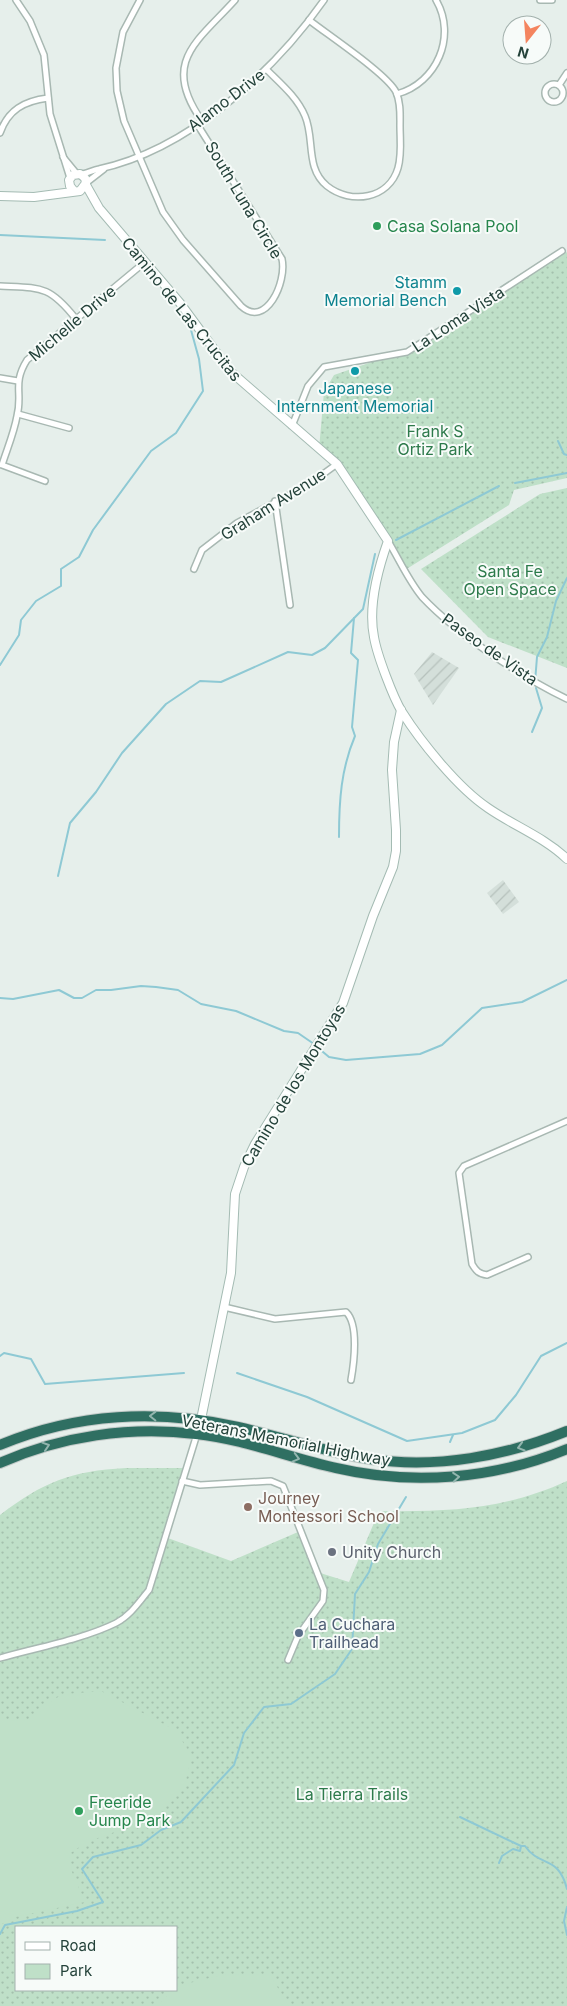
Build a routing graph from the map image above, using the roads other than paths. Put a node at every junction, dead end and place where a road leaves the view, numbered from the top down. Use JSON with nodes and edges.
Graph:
{"nodes":[{"id":1,"x":16,"y":0,"type":"edge"},
{"id":2,"x":140,"y":0,"type":"edge"},
{"id":3,"x":235,"y":0,"type":"edge"},
{"id":4,"x":324,"y":0,"type":"edge"},
{"id":5,"x":436,"y":0,"type":"edge"},
{"id":6,"x":540,"y":0,"type":"edge"},
{"id":7,"x":552,"y":0,"type":"edge"},
{"id":8,"x":309,"y":20,"type":"junction"},
{"id":9,"x":266,"y":70,"type":"junction"},
{"id":10,"x":567,"y":73,"type":"edge"},
{"id":11,"x":559,"y":85,"type":"dead end"},
{"id":12,"x":397,"y":94,"type":"junction"},
{"id":13,"x":48,"y":98,"type":"junction"},
{"id":14,"x":200,"y":123,"type":"junction"},
{"id":15,"x":0,"y":134,"type":"edge"},
{"id":16,"x":138,"y":156,"type":"junction"},
{"id":17,"x":63,"y":157,"type":"junction"},
{"id":18,"x":104,"y":169,"type":"junction"},
{"id":19,"x":78,"y":174,"type":"junction"},
{"id":20,"x":69,"y":181,"type":"junction"},
{"id":21,"x":86,"y":184,"type":"junction"},
{"id":22,"x":76,"y":191,"type":"junction"},
{"id":23,"x":57,"y":193,"type":"junction"},
{"id":24,"x":0,"y":196,"type":"edge"},
{"id":25,"x":99,"y":208,"type":"junction"},
{"id":26,"x":562,"y":251,"type":"dead end"},
{"id":27,"x":145,"y":262,"type":"junction"},
{"id":28,"x":0,"y":286,"type":"edge"},
{"id":29,"x":76,"y":319,"type":"junction"},
{"id":30,"x":0,"y":378,"type":"edge"},
{"id":31,"x":18,"y":381,"type":"junction"},
{"id":32,"x":18,"y":414,"type":"junction"},
{"id":33,"x":292,"y":426,"type":"junction"},
{"id":34,"x":69,"y":428,"type":"dead end"},
{"id":35,"x":337,"y":464,"type":"junction"},
{"id":36,"x":1,"y":465,"type":"edge"},
{"id":37,"x":45,"y":481,"type":"dead end"},
{"id":38,"x":275,"y":501,"type":"junction"},
{"id":39,"x":388,"y":540,"type":"junction"},
{"id":40,"x":194,"y":569,"type":"dead end"},
{"id":41,"x":290,"y":605,"type":"dead end"},
{"id":42,"x":567,"y":699,"type":"edge"},
{"id":43,"x":401,"y":710,"type":"junction"},
{"id":44,"x":567,"y":859,"type":"edge"},
{"id":45,"x":567,"y":1121,"type":"edge"},
{"id":46,"x":528,"y":1257,"type":"dead end"},
{"id":47,"x":224,"y":1307,"type":"junction"},
{"id":48,"x":351,"y":1380,"type":"dead end"},
{"id":49,"x":202,"y":1420,"type":"junction"},
{"id":50,"x":567,"y":1431,"type":"edge"},
{"id":51,"x":198,"y":1434,"type":"junction"},
{"id":52,"x":0,"y":1445,"type":"edge"},
{"id":53,"x":567,"y":1449,"type":"edge"},
{"id":54,"x":0,"y":1463,"type":"edge"},
{"id":55,"x":182,"y":1481,"type":"junction"},
{"id":56,"x":0,"y":1658,"type":"edge"},
{"id":57,"x":288,"y":1660,"type":"dead end"}],
"edges":[{"from":1,"to":13,"type":"street"},
{"from":2,"to":16,"type":"street","name":"South Luna Circle"},
{"from":3,"to":14,"type":"street","name":"South Luna Circle"},
{"from":4,"to":8,"type":"street","name":"Alamo Drive"},
{"from":5,"to":12,"type":"street"},
{"from":6,"to":7,"type":"street"},
{"from":8,"to":9,"type":"street","name":"Alamo Drive"},
{"from":8,"to":12,"type":"street"},
{"from":9,"to":12,"type":"street"},
{"from":9,"to":14,"type":"street","name":"Alamo Drive"},
{"from":10,"to":11,"type":"street"},
{"from":13,"to":15,"type":"street"},
{"from":13,"to":17,"type":"street"},
{"from":14,"to":16,"type":"street","name":"Alamo Drive"},
{"from":14,"to":16,"type":"street","name":"South Luna Circle"},
{"from":16,"to":18,"type":"street","name":"Alamo Drive"},
{"from":17,"to":19,"type":"street"},
{"from":17,"to":20,"type":"street"},
{"from":18,"to":19,"type":"street","name":"Alamo Drive"},
{"from":18,"to":21,"type":"street","name":"Alamo Drive"},
{"from":19,"to":20,"type":"street"},
{"from":19,"to":21,"type":"street","name":"Camino de Las Crucitas"},
{"from":20,"to":22,"type":"street"},
{"from":20,"to":23,"type":"street"},
{"from":21,"to":22,"type":"street"},
{"from":21,"to":25,"type":"street","name":"Camino de Las Crucitas"},
{"from":22,"to":23,"type":"street"},
{"from":22,"to":25,"type":"street","name":"Camino de Las Crucitas"},
{"from":23,"to":24,"type":"street"},
{"from":25,"to":27,"type":"street","name":"Camino de Las Crucitas"},
{"from":26,"to":33,"type":"street","name":"La Loma Vista"},
{"from":27,"to":29,"type":"street","name":"Michelle Drive"},
{"from":27,"to":33,"type":"street","name":"Camino de Las Crucitas"},
{"from":28,"to":29,"type":"street"},
{"from":29,"to":31,"type":"street","name":"Michelle Drive"},
{"from":30,"to":31,"type":"street"},
{"from":31,"to":32,"type":"street","name":"Michelle Drive"},
{"from":32,"to":34,"type":"street"},
{"from":32,"to":36,"type":"street","name":"Michelle Drive"},
{"from":33,"to":35,"type":"street","name":"Camino de Las Crucitas"},
{"from":35,"to":38,"type":"street","name":"Graham Avenue"},
{"from":35,"to":39,"type":"street","name":"Camino de Las Crucitas"},
{"from":36,"to":37,"type":"street","name":"Michelle Drive"},
{"from":38,"to":40,"type":"street","name":"Graham Avenue"},
{"from":38,"to":41,"type":"street"},
{"from":39,"to":42,"type":"street","name":"Paseo de Vista"},
{"from":39,"to":43,"type":"street"},
{"from":43,"to":44,"type":"street"},
{"from":43,"to":47,"type":"street","name":"Camino de los Montoyas"},
{"from":45,"to":46,"type":"street"},
{"from":47,"to":48,"type":"street"},
{"from":47,"to":49,"type":"street","name":"Camino de los Montoyas"},
{"from":50,"to":49,"type":"highway","name":"Veterans Memorial Highway","one_way":true},
{"from":49,"to":51,"type":"street","name":"Camino de los Montoyas"},
{"from":49,"to":52,"type":"highway","name":"Veterans Memorial Highway","one_way":true},
{"from":51,"to":53,"type":"highway","name":"Veterans Memorial Highway","one_way":true},
{"from":54,"to":51,"type":"highway","name":"Veterans Memorial Highway","one_way":true},
{"from":51,"to":55,"type":"street","name":"Camino de los Montoyas"},
{"from":55,"to":56,"type":"street","name":"Camino de los Montoyas"},
{"from":55,"to":57,"type":"street"}]}
